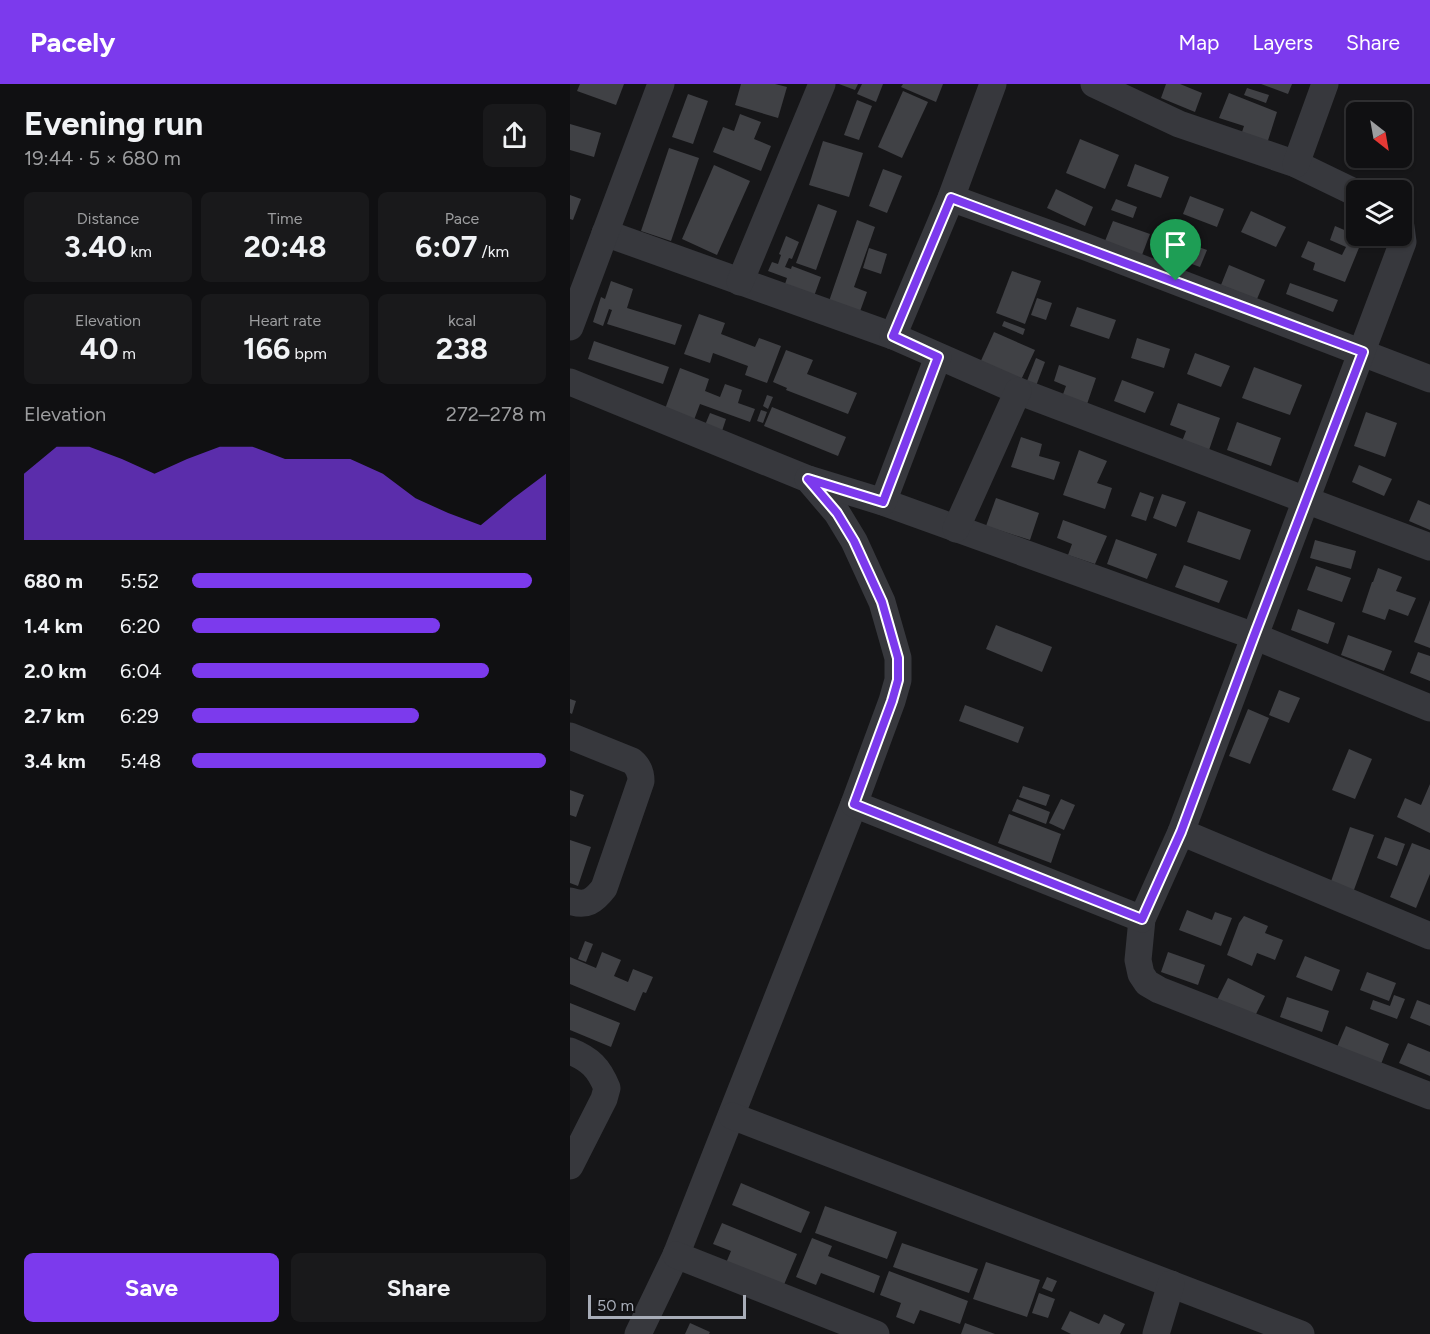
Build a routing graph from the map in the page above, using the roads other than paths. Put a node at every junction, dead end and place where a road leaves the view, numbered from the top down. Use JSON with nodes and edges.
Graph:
{"nodes":[{"id":1,"x":661,"y":84,"type":"edge"},
{"id":2,"x":822,"y":84,"type":"edge"},
{"id":3,"x":993,"y":84,"type":"edge"},
{"id":4,"x":1094,"y":84,"type":"edge"},
{"id":5,"x":1325,"y":84,"type":"edge"},
{"id":6,"x":1296,"y":164,"type":"junction"},
{"id":7,"x":1346,"y":188,"type":"edge"},
{"id":8,"x":951,"y":198,"type":"junction"},
{"id":9,"x":605,"y":233,"type":"junction"},
{"id":10,"x":1402,"y":246,"type":"edge"},
{"id":11,"x":740,"y":282,"type":"junction"},
{"id":12,"x":570,"y":327,"type":"edge"},
{"id":13,"x":893,"y":336,"type":"junction"},
{"id":14,"x":1363,"y":352,"type":"junction"},
{"id":15,"x":938,"y":357,"type":"junction"},
{"id":16,"x":1430,"y":379,"type":"edge"},
{"id":17,"x":570,"y":382,"type":"edge"},
{"id":18,"x":1018,"y":391,"type":"junction"},
{"id":19,"x":808,"y":479,"type":"junction"},
{"id":20,"x":1305,"y":500,"type":"junction"},
{"id":21,"x":883,"y":502,"type":"junction"},
{"id":22,"x":956,"y":529,"type":"junction"},
{"id":23,"x":1430,"y":547,"type":"edge"},
{"id":24,"x":1254,"y":636,"type":"junction"},
{"id":25,"x":1430,"y":708,"type":"edge"},
{"id":26,"x":570,"y":736,"type":"edge"},
{"id":27,"x":854,"y":804,"type":"junction"},
{"id":28,"x":1181,"y":832,"type":"junction"},
{"id":29,"x":570,"y":901,"type":"edge"},
{"id":30,"x":1142,"y":919,"type":"junction"},
{"id":31,"x":1430,"y":936,"type":"edge"},
{"id":32,"x":570,"y":1051,"type":"edge"},
{"id":33,"x":1430,"y":1096,"type":"edge"},
{"id":34,"x":732,"y":1116,"type":"junction"},
{"id":35,"x":570,"y":1166,"type":"edge"},
{"id":36,"x":676,"y":1255,"type":"junction"},
{"id":37,"x":1171,"y":1284,"type":"junction"},
{"id":38,"x":820,"y":1324,"type":"edge"},
{"id":39,"x":639,"y":1334,"type":"edge"},
{"id":40,"x":876,"y":1334,"type":"edge"},
{"id":41,"x":1156,"y":1334,"type":"edge"},
{"id":42,"x":1301,"y":1334,"type":"edge"}],
"edges":[{"from":1,"to":9,"type":"street"},
{"from":2,"to":11,"type":"street"},
{"from":3,"to":8,"type":"street"},
{"from":4,"to":6,"type":"street"},
{"from":5,"to":6,"type":"street"},
{"from":6,"to":7,"type":"street"},
{"from":8,"to":13,"type":"street"},
{"from":8,"to":14,"type":"street"},
{"from":9,"to":11,"type":"street"},
{"from":9,"to":12,"type":"street"},
{"from":10,"to":14,"type":"street"},
{"from":11,"to":13,"type":"street"},
{"from":13,"to":15,"type":"street"},
{"from":14,"to":16,"type":"street"},
{"from":14,"to":20,"type":"street"},
{"from":15,"to":18,"type":"street"},
{"from":15,"to":21,"type":"street"},
{"from":17,"to":19,"type":"street"},
{"from":18,"to":20,"type":"street"},
{"from":18,"to":22,"type":"street"},
{"from":19,"to":21,"type":"street"},
{"from":19,"to":27,"type":"street"},
{"from":20,"to":23,"type":"street"},
{"from":20,"to":24,"type":"street"},
{"from":21,"to":22,"type":"street"},
{"from":22,"to":24,"type":"street"},
{"from":24,"to":25,"type":"street"},
{"from":24,"to":28,"type":"street"},
{"from":26,"to":29,"type":"street"},
{"from":27,"to":30,"type":"street"},
{"from":27,"to":34,"type":"street"},
{"from":28,"to":30,"type":"street"},
{"from":28,"to":31,"type":"street"},
{"from":30,"to":33,"type":"street"},
{"from":32,"to":35,"type":"street"},
{"from":34,"to":36,"type":"street"},
{"from":34,"to":37,"type":"street"},
{"from":36,"to":38,"type":"street"},
{"from":36,"to":39,"type":"street"},
{"from":37,"to":41,"type":"street"},
{"from":37,"to":42,"type":"street"},
{"from":38,"to":40,"type":"street"}]}
